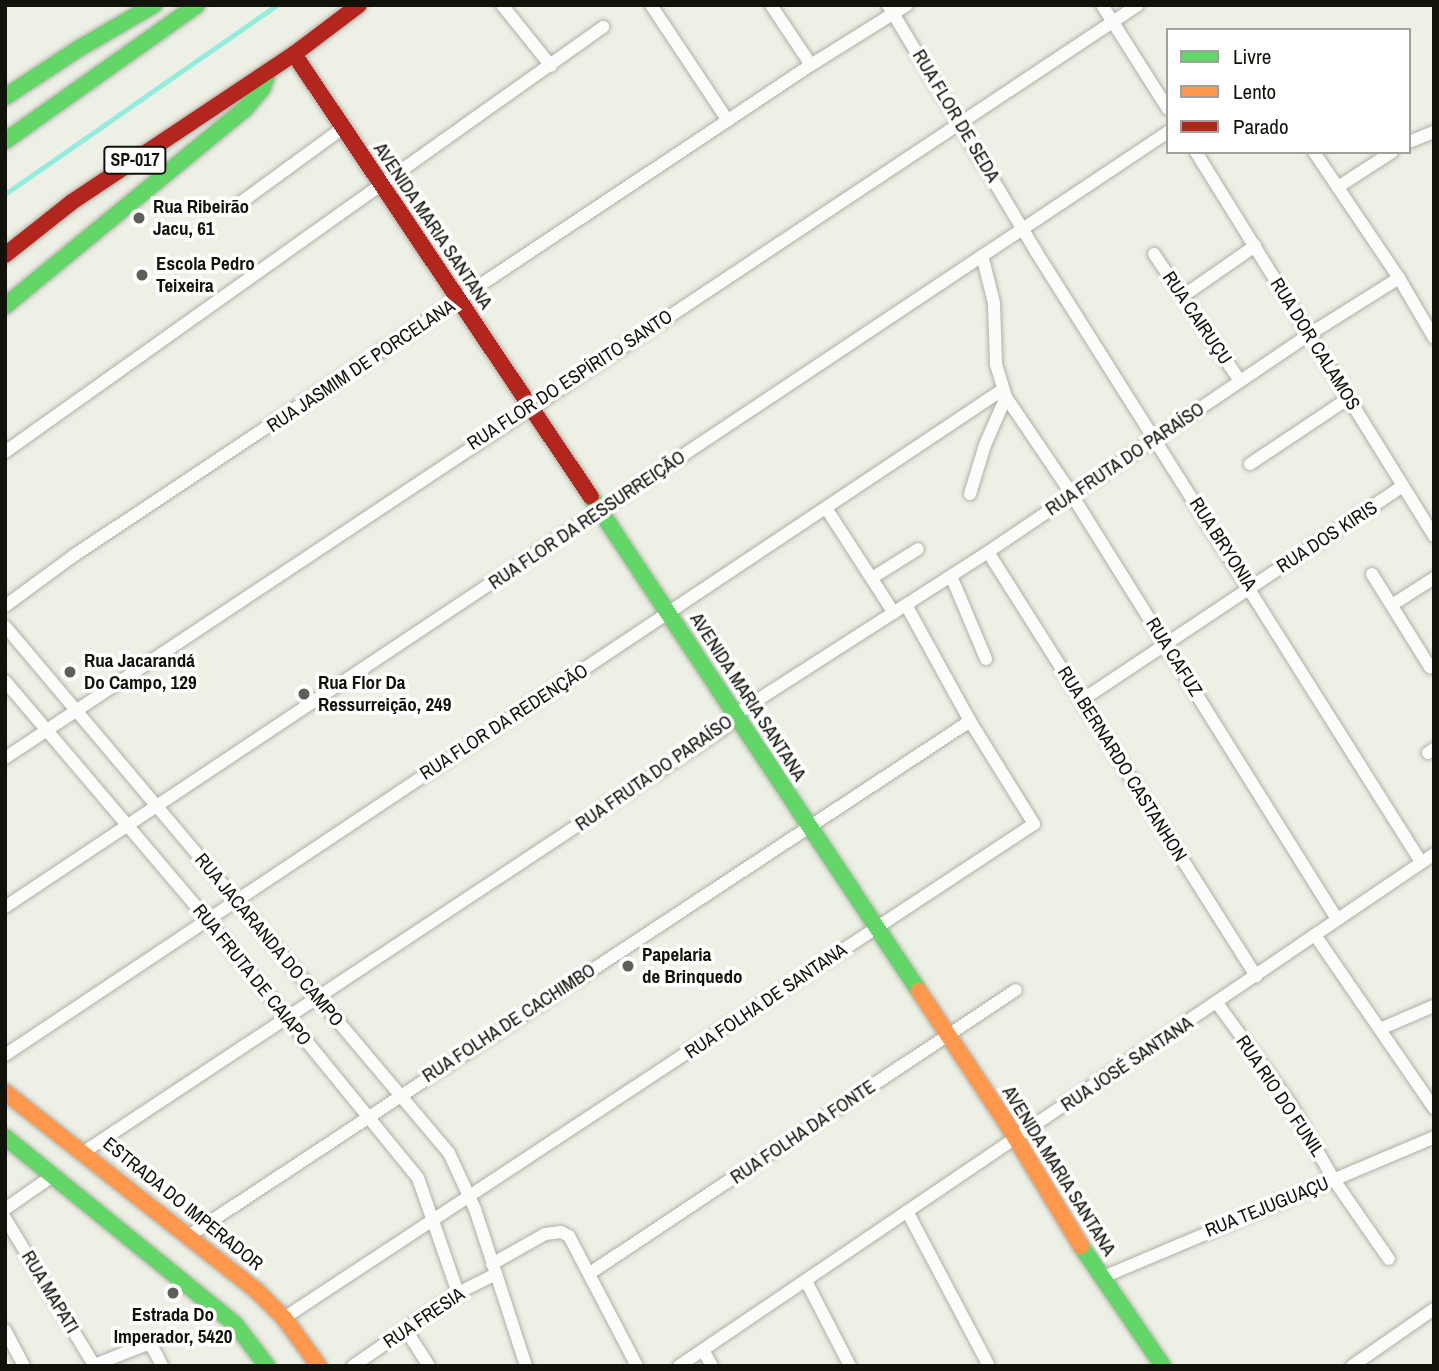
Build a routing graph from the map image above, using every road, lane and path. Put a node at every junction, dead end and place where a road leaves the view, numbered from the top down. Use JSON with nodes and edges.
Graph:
{"nodes":[{"id":1,"x":154,"y":5,"type":"edge"},
{"id":2,"x":197,"y":5,"type":"edge"},
{"id":3,"x":359,"y":5,"type":"edge"},
{"id":4,"x":502,"y":5,"type":"edge"},
{"id":5,"x":652,"y":5,"type":"edge"},
{"id":6,"x":771,"y":5,"type":"edge"},
{"id":7,"x":907,"y":5,"type":"edge"},
{"id":8,"x":1102,"y":5,"type":"edge"},
{"id":9,"x":1138,"y":5,"type":"edge"},
{"id":10,"x":891,"y":9,"type":"edge"},
{"id":11,"x":1112,"y":23,"type":"junction"},
{"id":12,"x":603,"y":27,"type":"dead end"},
{"id":13,"x":294,"y":54,"type":"junction"},
{"id":14,"x":811,"y":65,"type":"junction"},
{"id":15,"x":551,"y":66,"type":"junction"},
{"id":16,"x":269,"y":70,"type":"junction"},
{"id":17,"x":5,"y":97,"type":"edge"},
{"id":18,"x":1166,"y":105,"type":"edge"},
{"id":19,"x":728,"y":121,"type":"junction"},
{"id":20,"x":958,"y":123,"type":"junction"},
{"id":21,"x":343,"y":128,"type":"junction"},
{"id":22,"x":1434,"y":132,"type":"edge"},
{"id":23,"x":1166,"y":133,"type":"edge"},
{"id":24,"x":5,"y":141,"type":"edge"},
{"id":25,"x":1411,"y":141,"type":"edge"},
{"id":26,"x":1197,"y":154,"type":"edge"},
{"id":27,"x":1315,"y":154,"type":"edge"},
{"id":28,"x":1389,"y":154,"type":"edge"},
{"id":29,"x":382,"y":186,"type":"junction"},
{"id":30,"x":1338,"y":187,"type":"junction"},
{"id":31,"x":240,"y":203,"type":"dead end"},
{"id":32,"x":1022,"y":228,"type":"junction"},
{"id":33,"x":1255,"y":246,"type":"junction"},
{"id":34,"x":1154,"y":254,"type":"dead end"},
{"id":35,"x":5,"y":255,"type":"edge"},
{"id":36,"x":982,"y":255,"type":"junction"},
{"id":37,"x":1399,"y":278,"type":"junction"},
{"id":38,"x":1183,"y":296,"type":"junction"},
{"id":39,"x":458,"y":301,"type":"junction"},
{"id":40,"x":5,"y":306,"type":"edge"},
{"id":41,"x":1310,"y":334,"type":"junction"},
{"id":42,"x":1434,"y":338,"type":"edge"},
{"id":43,"x":1240,"y":381,"type":"junction"},
{"id":44,"x":1004,"y":393,"type":"junction"},
{"id":45,"x":1349,"y":398,"type":"junction"},
{"id":46,"x":528,"y":407,"type":"junction"},
{"id":47,"x":1154,"y":438,"type":"junction"},
{"id":48,"x":5,"y":452,"type":"edge"},
{"id":49,"x":1250,"y":464,"type":"dead end"},
{"id":50,"x":1403,"y":486,"type":"junction"},
{"id":51,"x":970,"y":494,"type":"dead end"},
{"id":52,"x":1072,"y":495,"type":"junction"},
{"id":53,"x":827,"y":508,"type":"junction"},
{"id":54,"x":600,"y":512,"type":"junction"},
{"id":55,"x":1434,"y":536,"type":"edge"},
{"id":56,"x":918,"y":550,"type":"dead end"},
{"id":57,"x":988,"y":552,"type":"junction"},
{"id":58,"x":1372,"y":574,"type":"dead end"},
{"id":59,"x":951,"y":576,"type":"junction"},
{"id":60,"x":872,"y":578,"type":"junction"},
{"id":61,"x":1434,"y":578,"type":"edge"},
{"id":62,"x":1250,"y":587,"type":"junction"},
{"id":63,"x":906,"y":605,"type":"junction"},
{"id":64,"x":1391,"y":605,"type":"junction"},
{"id":65,"x":5,"y":606,"type":"edge"},
{"id":66,"x":894,"y":613,"type":"junction"},
{"id":67,"x":668,"y":614,"type":"junction"},
{"id":68,"x":5,"y":626,"type":"edge"},
{"id":69,"x":1166,"y":644,"type":"junction"},
{"id":70,"x":986,"y":659,"type":"dead end"},
{"id":71,"x":1430,"y":667,"type":"dead end"},
{"id":72,"x":5,"y":681,"type":"edge"},
{"id":73,"x":1082,"y":700,"type":"junction"},
{"id":74,"x":76,"y":710,"type":"junction"},
{"id":75,"x":736,"y":716,"type":"junction"},
{"id":76,"x":970,"y":721,"type":"junction"},
{"id":77,"x":46,"y":730,"type":"junction"},
{"id":78,"x":5,"y":758,"type":"edge"},
{"id":79,"x":156,"y":805,"type":"junction"},
{"id":80,"x":127,"y":825,"type":"junction"},
{"id":81,"x":808,"y":825,"type":"junction"},
{"id":82,"x":1434,"y":854,"type":"edge"},
{"id":83,"x":1421,"y":862,"type":"junction"},
{"id":84,"x":235,"y":899,"type":"junction"},
{"id":85,"x":5,"y":907,"type":"edge"},
{"id":86,"x":206,"y":918,"type":"junction"},
{"id":87,"x":1338,"y":919,"type":"junction"},
{"id":88,"x":876,"y":928,"type":"junction"},
{"id":89,"x":1315,"y":935,"type":"junction"},
{"id":90,"x":1256,"y":976,"type":"junction"},
{"id":91,"x":1016,"y":990,"type":"dead end"},
{"id":92,"x":319,"y":999,"type":"junction"},
{"id":93,"x":1217,"y":1003,"type":"junction"},
{"id":94,"x":1434,"y":1006,"type":"edge"},
{"id":95,"x":287,"y":1021,"type":"junction"},
{"id":96,"x":1380,"y":1029,"type":"junction"},
{"id":97,"x":947,"y":1035,"type":"junction"},
{"id":98,"x":5,"y":1055,"type":"edge"},
{"id":99,"x":5,"y":1091,"type":"edge"},
{"id":100,"x":400,"y":1095,"type":"junction"},
{"id":101,"x":1434,"y":1108,"type":"edge"},
{"id":102,"x":368,"y":1115,"type":"junction"},
{"id":103,"x":5,"y":1137,"type":"edge"},
{"id":104,"x":1434,"y":1137,"type":"edge"},
{"id":105,"x":1016,"y":1140,"type":"junction"},
{"id":106,"x":84,"y":1152,"type":"junction"},
{"id":107,"x":54,"y":1175,"type":"junction"},
{"id":108,"x":1334,"y":1180,"type":"junction"},
{"id":109,"x":470,"y":1197,"type":"junction"},
{"id":110,"x":5,"y":1209,"type":"edge"},
{"id":111,"x":908,"y":1213,"type":"junction"},
{"id":112,"x":5,"y":1219,"type":"edge"},
{"id":113,"x":434,"y":1220,"type":"junction"},
{"id":114,"x":190,"y":1235,"type":"junction"},
{"id":115,"x":1389,"y":1259,"type":"dead end"},
{"id":116,"x":494,"y":1269,"type":"junction"},
{"id":117,"x":590,"y":1273,"type":"junction"},
{"id":118,"x":1101,"y":1278,"type":"junction"},
{"id":119,"x":806,"y":1281,"type":"junction"},
{"id":120,"x":458,"y":1293,"type":"junction"},
{"id":121,"x":1432,"y":1314,"type":"edge"},
{"id":122,"x":284,"y":1318,"type":"junction"},
{"id":123,"x":406,"y":1329,"type":"junction"},
{"id":124,"x":5,"y":1330,"type":"edge"},
{"id":125,"x":703,"y":1350,"type":"junction"},
{"id":126,"x":93,"y":1365,"type":"edge"},
{"id":127,"x":24,"y":1366,"type":"edge"},
{"id":128,"x":162,"y":1366,"type":"edge"},
{"id":129,"x":267,"y":1366,"type":"edge"},
{"id":130,"x":319,"y":1366,"type":"edge"},
{"id":131,"x":353,"y":1366,"type":"edge"},
{"id":132,"x":429,"y":1366,"type":"edge"},
{"id":133,"x":526,"y":1366,"type":"edge"},
{"id":134,"x":637,"y":1366,"type":"edge"},
{"id":135,"x":679,"y":1366,"type":"edge"},
{"id":136,"x":712,"y":1366,"type":"edge"},
{"id":137,"x":850,"y":1366,"type":"edge"},
{"id":138,"x":989,"y":1366,"type":"edge"},
{"id":139,"x":1163,"y":1366,"type":"edge"},
{"id":140,"x":1352,"y":1366,"type":"edge"}],
"edges":[{"from":1,"to":17,"type":"main road"},
{"from":2,"to":24,"type":"main road"},
{"from":3,"to":13,"type":"main road","number":"SP-017"},
{"from":4,"to":15,"type":"street"},
{"from":5,"to":19,"type":"street"},
{"from":6,"to":14,"type":"street"},
{"from":7,"to":10,"type":"street","name":"RUA JASMIM DE PORCELANA"},
{"from":8,"to":11,"type":"street"},
{"from":9,"to":11,"type":"street","name":"RUA FLOR DO ESPÍRITO SANTO"},
{"from":10,"to":14,"type":"street","name":"RUA JASMIM DE PORCELANA"},
{"from":10,"to":20,"type":"street","name":"RUA FLOR DE SEDA"},
{"from":11,"to":18,"type":"street"},
{"from":11,"to":20,"type":"street","name":"RUA FLOR DO ESPÍRITO SANTO"},
{"from":12,"to":15,"type":"street"},
{"from":13,"to":16,"type":"main road","number":"SP-017"},
{"from":13,"to":21,"type":"main road","name":"AVENIDA MARIA SANTANA"},
{"from":14,"to":19,"type":"street","name":"RUA JASMIM DE PORCELANA"},
{"from":15,"to":29,"type":"street"},
{"from":16,"to":35,"type":"main road","number":"SP-017"},
{"from":16,"to":40,"type":"main road"},
{"from":19,"to":39,"type":"street","name":"RUA JASMIM DE PORCELANA"},
{"from":20,"to":32,"type":"street","name":"RUA FLOR DE SEDA"},
{"from":20,"to":46,"type":"street","name":"RUA FLOR DO ESPÍRITO SANTO"},
{"from":21,"to":29,"type":"main road","name":"AVENIDA MARIA SANTANA"},
{"from":21,"to":31,"type":"street"},
{"from":22,"to":25,"type":"street"},
{"from":23,"to":32,"type":"street","name":"RUA FLOR DA RESSURREIÇÃO"},
{"from":26,"to":33,"type":"street","name":"RUA DOR CALAMOS"},
{"from":27,"to":30,"type":"street"},
{"from":28,"to":30,"type":"street"},
{"from":29,"to":39,"type":"main road","name":"AVENIDA MARIA SANTANA"},
{"from":29,"to":48,"type":"street"},
{"from":30,"to":37,"type":"street"},
{"from":32,"to":36,"type":"street","name":"RUA FLOR DA RESSURREIÇÃO"},
{"from":32,"to":47,"type":"street","name":"RUA BRYONIA"},
{"from":33,"to":38,"type":"street"},
{"from":33,"to":41,"type":"street","name":"RUA DOR CALAMOS"},
{"from":34,"to":38,"type":"street","name":"RUA CAIRUÇU"},
{"from":36,"to":44,"type":"street"},
{"from":36,"to":54,"type":"street","name":"RUA FLOR DA RESSURREIÇÃO"},
{"from":37,"to":41,"type":"street","name":"RUA FRUTA DO PARAÍSO"},
{"from":37,"to":42,"type":"street"},
{"from":38,"to":43,"type":"street","name":"RUA CAIRUÇU"},
{"from":39,"to":46,"type":"main road","name":"AVENIDA MARIA SANTANA"},
{"from":39,"to":65,"type":"street","name":"RUA JASMIM DE PORCELANA"},
{"from":41,"to":43,"type":"street","name":"RUA FRUTA DO PARAÍSO"},
{"from":41,"to":45,"type":"street","name":"RUA DOR CALAMOS"},
{"from":43,"to":47,"type":"street","name":"RUA FRUTA DO PARAÍSO"},
{"from":44,"to":51,"type":"street"},
{"from":44,"to":52,"type":"street","name":"RUA CAFUZ"},
{"from":44,"to":53,"type":"street","name":"RUA FLOR DA REDENÇÃO"},
{"from":45,"to":49,"type":"street"},
{"from":45,"to":50,"type":"street","name":"RUA DOR CALAMOS"},
{"from":46,"to":54,"type":"main road","name":"AVENIDA MARIA SANTANA"},
{"from":46,"to":74,"type":"street","name":"RUA FLOR DO ESPÍRITO SANTO"},
{"from":47,"to":52,"type":"street","name":"RUA FRUTA DO PARAÍSO"},
{"from":47,"to":62,"type":"street","name":"RUA BRYONIA"},
{"from":50,"to":55,"type":"street","name":"RUA DOR CALAMOS"},
{"from":50,"to":62,"type":"street","name":"RUA DOS KIRIS"},
{"from":52,"to":57,"type":"street","name":"RUA FRUTA DO PARAÍSO"},
{"from":52,"to":69,"type":"street","name":"RUA CAFUZ"},
{"from":53,"to":60,"type":"street"},
{"from":53,"to":67,"type":"street","name":"RUA FLOR DA REDENÇÃO"},
{"from":54,"to":67,"type":"main road","name":"AVENIDA MARIA SANTANA"},
{"from":54,"to":79,"type":"street","name":"RUA FLOR DA RESSURREIÇÃO"},
{"from":56,"to":60,"type":"street"},
{"from":57,"to":59,"type":"street","name":"RUA FRUTA DO PARAÍSO"},
{"from":57,"to":73,"type":"street","name":"RUA BERNARDO CASTANHON"},
{"from":58,"to":64,"type":"street"},
{"from":59,"to":63,"type":"street","name":"RUA FRUTA DO PARAÍSO"},
{"from":59,"to":70,"type":"street"},
{"from":60,"to":66,"type":"street"},
{"from":61,"to":64,"type":"street"},
{"from":62,"to":69,"type":"street","name":"RUA DOS KIRIS"},
{"from":62,"to":83,"type":"street","name":"RUA BRYONIA"},
{"from":63,"to":66,"type":"street","name":"RUA FRUTA DO PARAÍSO"},
{"from":63,"to":76,"type":"street","name":"RUA FOLHA DE SANTANA"},
{"from":64,"to":71,"type":"street"},
{"from":66,"to":75,"type":"street","name":"RUA FRUTA DO PARAÍSO"},
{"from":67,"to":75,"type":"main road","name":"AVENIDA MARIA SANTANA"},
{"from":67,"to":84,"type":"street","name":"RUA FLOR DA REDENÇÃO"},
{"from":68,"to":74,"type":"street","name":"RUA JACARANDA DO CAMPO"},
{"from":69,"to":73,"type":"street","name":"RUA DOS KIRIS"},
{"from":69,"to":87,"type":"street","name":"RUA CAFUZ"},
{"from":72,"to":77,"type":"street","name":"RUA FRUTA DE CAIAPO"},
{"from":73,"to":90,"type":"street","name":"RUA BERNARDO CASTANHON"},
{"from":74,"to":77,"type":"street","name":"RUA FLOR DO ESPÍRITO SANTO"},
{"from":74,"to":79,"type":"street","name":"RUA JACARANDA DO CAMPO"},
{"from":75,"to":81,"type":"main road","name":"AVENIDA MARIA SANTANA"},
{"from":75,"to":92,"type":"street","name":"RUA FRUTA DO PARAÍSO"},
{"from":76,"to":81,"type":"street","name":"RUA FOLHA DE CACHIMBO"},
{"from":76,"to":88,"type":"street","name":"RUA FOLHA DE SANTANA"},
{"from":77,"to":78,"type":"street","name":"RUA FLOR DO ESPÍRITO SANTO"},
{"from":77,"to":80,"type":"street","name":"RUA FRUTA DE CAIAPO"},
{"from":79,"to":80,"type":"street","name":"RUA FLOR DA RESSURREIÇÃO"},
{"from":79,"to":84,"type":"street","name":"RUA JACARANDA DO CAMPO"},
{"from":80,"to":85,"type":"street","name":"RUA FLOR DA RESSURREIÇÃO"},
{"from":80,"to":86,"type":"street","name":"RUA FRUTA DE CAIAPO"},
{"from":81,"to":88,"type":"main road","name":"AVENIDA MARIA SANTANA"},
{"from":81,"to":100,"type":"street","name":"RUA FOLHA DE CACHIMBO"},
{"from":82,"to":83,"type":"street","name":"RUA JOSÉ SANTANA"},
{"from":83,"to":87,"type":"street","name":"RUA JOSÉ SANTANA"},
{"from":84,"to":86,"type":"street","name":"RUA FLOR DA REDENÇÃO"},
{"from":84,"to":92,"type":"street","name":"RUA JACARANDA DO CAMPO"},
{"from":86,"to":95,"type":"street","name":"RUA FRUTA DE CAIAPO"},
{"from":86,"to":98,"type":"street","name":"RUA FLOR DA REDENÇÃO"},
{"from":87,"to":89,"type":"street","name":"RUA JOSÉ SANTANA"},
{"from":88,"to":97,"type":"main road","name":"AVENIDA MARIA SANTANA"},
{"from":88,"to":109,"type":"street","name":"RUA FOLHA DE SANTANA"},
{"from":89,"to":90,"type":"street","name":"RUA JOSÉ SANTANA"},
{"from":89,"to":96,"type":"street"},
{"from":90,"to":93,"type":"street","name":"RUA JOSÉ SANTANA"},
{"from":91,"to":97,"type":"street","name":"RUA FOLHA DA FONTE"},
{"from":92,"to":95,"type":"street","name":"RUA FRUTA DO PARAÍSO"},
{"from":92,"to":100,"type":"street","name":"RUA JACARANDA DO CAMPO"},
{"from":93,"to":105,"type":"street","name":"RUA JOSÉ SANTANA"},
{"from":93,"to":108,"type":"street","name":"RUA RIO DO FUNIL"},
{"from":94,"to":96,"type":"street"},
{"from":95,"to":102,"type":"street","name":"RUA FRUTA DE CAIAPO"},
{"from":95,"to":106,"type":"street","name":"RUA FRUTA DO PARAÍSO"},
{"from":96,"to":101,"type":"street"},
{"from":97,"to":105,"type":"main road","name":"AVENIDA MARIA SANTANA"},
{"from":97,"to":117,"type":"street","name":"RUA FOLHA DA FONTE"},
{"from":99,"to":106,"type":"main road","name":"ESTRADA DO IMPERADOR"},
{"from":100,"to":102,"type":"street","name":"RUA FOLHA DE CACHIMBO"},
{"from":100,"to":109,"type":"street","name":"RUA JACARANDA DO CAMPO"},
{"from":102,"to":113,"type":"street","name":"RUA FRUTA DE CAIAPO"},
{"from":102,"to":114,"type":"street","name":"RUA FOLHA DE CACHIMBO"},
{"from":103,"to":107,"type":"main road"},
{"from":104,"to":108,"type":"street","name":"RUA TEJUGUAÇU"},
{"from":105,"to":111,"type":"street","name":"RUA JOSÉ SANTANA"},
{"from":105,"to":118,"type":"main road","name":"AVENIDA MARIA SANTANA"},
{"from":106,"to":114,"type":"main road","name":"ESTRADA DO IMPERADOR"},
{"from":107,"to":110,"type":"street"},
{"from":107,"to":129,"type":"main road"},
{"from":108,"to":115,"type":"street","name":"RUA RIO DO FUNIL"},
{"from":108,"to":118,"type":"street","name":"RUA TEJUGUAÇU"},
{"from":109,"to":113,"type":"street","name":"RUA FOLHA DE SANTANA"},
{"from":109,"to":116,"type":"street","name":"RUA JACARANDA DO CAMPO"},
{"from":111,"to":119,"type":"street","name":"RUA JOSÉ SANTANA"},
{"from":111,"to":138,"type":"street"},
{"from":112,"to":126,"type":"street","name":"RUA MAPATI"},
{"from":113,"to":120,"type":"street","name":"RUA FRUTA DE CAIAPO"},
{"from":113,"to":122,"type":"street","name":"RUA FOLHA DE SANTANA"},
{"from":114,"to":122,"type":"main road","name":"ESTRADA DO IMPERADOR"},
{"from":116,"to":117,"type":"street","name":"RUA FRESIA"},
{"from":116,"to":120,"type":"street","name":"RUA FRESIA"},
{"from":116,"to":133,"type":"street"},
{"from":117,"to":134,"type":"street"},
{"from":118,"to":139,"type":"main road","name":"AVENIDA MARIA SANTANA"},
{"from":119,"to":125,"type":"street","name":"RUA JOSÉ SANTANA"},
{"from":119,"to":137,"type":"street"},
{"from":120,"to":123,"type":"street","name":"RUA FRESIA"},
{"from":121,"to":140,"type":"street"},
{"from":122,"to":130,"type":"main road","name":"ESTRADA DO IMPERADOR"},
{"from":123,"to":131,"type":"street","name":"RUA FRESIA"},
{"from":123,"to":132,"type":"street"},
{"from":124,"to":127,"type":"street"},
{"from":125,"to":135,"type":"street","name":"RUA JOSÉ SANTANA"},
{"from":125,"to":136,"type":"street"},
{"from":126,"to":128,"type":"street"}]}
